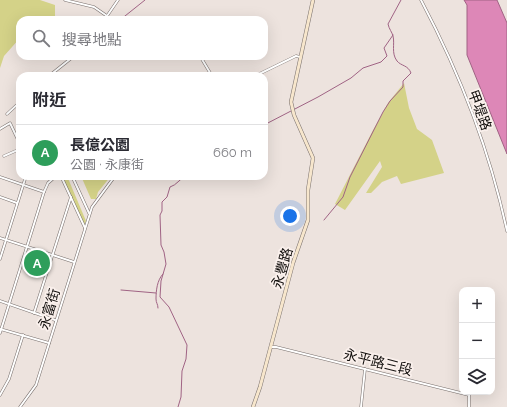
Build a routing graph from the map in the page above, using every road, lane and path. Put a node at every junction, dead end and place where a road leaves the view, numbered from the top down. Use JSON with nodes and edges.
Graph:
{"nodes":[{"id":1,"x":65,"y":0,"type":"edge"},
{"id":2,"x":80,"y":0,"type":"edge"},
{"id":3,"x":118,"y":0,"type":"edge"},
{"id":4,"x":313,"y":0,"type":"edge"},
{"id":5,"x":421,"y":0,"type":"edge"},
{"id":6,"x":78,"y":3,"type":"junction"},
{"id":7,"x":108,"y":16,"type":"joint"},
{"id":8,"x":300,"y":57,"type":"junction"},
{"id":9,"x":69,"y":60,"type":"edge"},
{"id":10,"x":202,"y":60,"type":"edge"},
{"id":11,"x":54,"y":72,"type":"edge"},
{"id":12,"x":210,"y":72,"type":"edge"},
{"id":13,"x":263,"y":72,"type":"edge"},
{"id":14,"x":16,"y":106,"type":"edge"},
{"id":15,"x":7,"y":114,"type":"dead end"},
{"id":16,"x":0,"y":129,"type":"edge"},
{"id":17,"x":16,"y":136,"type":"edge"},
{"id":18,"x":16,"y":151,"type":"edge"},
{"id":19,"x":4,"y":156,"type":"dead end"},
{"id":20,"x":0,"y":177,"type":"edge"},
{"id":21,"x":25,"y":180,"type":"edge"},
{"id":22,"x":52,"y":180,"type":"edge"},
{"id":23,"x":63,"y":180,"type":"edge"},
{"id":24,"x":74,"y":180,"type":"edge"},
{"id":25,"x":112,"y":180,"type":"edge"},
{"id":26,"x":23,"y":185,"type":"junction"},
{"id":27,"x":44,"y":192,"type":"junction"},
{"id":28,"x":0,"y":197,"type":"edge"},
{"id":29,"x":71,"y":197,"type":"junction"},
{"id":30,"x":18,"y":203,"type":"junction"},
{"id":31,"x":90,"y":213,"type":"junction"},
{"id":32,"x":85,"y":228,"type":"junction"},
{"id":33,"x":507,"y":231,"type":"edge"},
{"id":34,"x":0,"y":238,"type":"edge"},
{"id":35,"x":6,"y":240,"type":"junction"},
{"id":36,"x":27,"y":246,"type":"junction"},
{"id":37,"x":53,"y":254,"type":"junction"},
{"id":38,"x":0,"y":259,"type":"edge"},
{"id":39,"x":74,"y":262,"type":"junction"},
{"id":40,"x":0,"y":302,"type":"edge"},
{"id":41,"x":9,"y":304,"type":"junction"},
{"id":42,"x":34,"y":313,"type":"junction"},
{"id":43,"x":56,"y":320,"type":"junction"},
{"id":44,"x":1,"y":329,"type":"edge"},
{"id":45,"x":0,"y":333,"type":"edge"},
{"id":46,"x":23,"y":335,"type":"junction"},
{"id":47,"x":49,"y":343,"type":"junction"},
{"id":48,"x":270,"y":348,"type":"junction"},
{"id":49,"x":365,"y":369,"type":"junction"},
{"id":50,"x":0,"y":395,"type":"edge"},
{"id":51,"x":20,"y":407,"type":"edge"},
{"id":52,"x":253,"y":407,"type":"edge"},
{"id":53,"x":361,"y":407,"type":"edge"},
{"id":54,"x":469,"y":407,"type":"edge"}],
"edges":[{"from":1,"to":6,"type":"street"},
{"from":2,"to":6,"type":"street"},
{"from":3,"to":7,"type":"street"},
{"from":4,"to":8,"type":"street","name":"永豐路"},
{"from":5,"to":33,"type":"street","name":"甲堤路"},
{"from":6,"to":7,"type":"street"},
{"from":8,"to":13,"type":"street"},
{"from":8,"to":48,"type":"street","name":"永豐路"},
{"from":9,"to":11,"type":"street"},
{"from":10,"to":12,"type":"street"},
{"from":14,"to":15,"type":"street"},
{"from":16,"to":17,"type":"street"},
{"from":18,"to":19,"type":"street"},
{"from":20,"to":26,"type":"street"},
{"from":21,"to":26,"type":"street"},
{"from":22,"to":27,"type":"street"},
{"from":23,"to":29,"type":"street"},
{"from":24,"to":31,"type":"street"},
{"from":25,"to":31,"type":"street","name":"永富街"},
{"from":26,"to":27,"type":"street"},
{"from":26,"to":30,"type":"street"},
{"from":27,"to":36,"type":"street"},
{"from":28,"to":30,"type":"street"},
{"from":29,"to":32,"type":"street"},
{"from":29,"to":37,"type":"street"},
{"from":30,"to":35,"type":"street"},
{"from":31,"to":32,"type":"street","name":"永富街"},
{"from":32,"to":39,"type":"street","name":"永富街"},
{"from":34,"to":35,"type":"street"},
{"from":35,"to":36,"type":"street"},
{"from":35,"to":38,"type":"street"},
{"from":36,"to":37,"type":"street"},
{"from":36,"to":41,"type":"street"},
{"from":37,"to":39,"type":"street"},
{"from":37,"to":42,"type":"street"},
{"from":39,"to":43,"type":"street","name":"永富街"},
{"from":40,"to":41,"type":"street"},
{"from":41,"to":42,"type":"street"},
{"from":41,"to":44,"type":"street"},
{"from":42,"to":43,"type":"street"},
{"from":43,"to":47,"type":"street","name":"永富街"},
{"from":44,"to":45,"type":"street"},
{"from":44,"to":46,"type":"street"},
{"from":46,"to":47,"type":"street"},
{"from":46,"to":50,"type":"street"},
{"from":47,"to":51,"type":"street","name":"永富街"},
{"from":48,"to":49,"type":"street","name":"永平路三段"},
{"from":48,"to":52,"type":"street","name":"永豐路"},
{"from":49,"to":53,"type":"street"},
{"from":49,"to":54,"type":"street","name":"永平路三段"}]}
